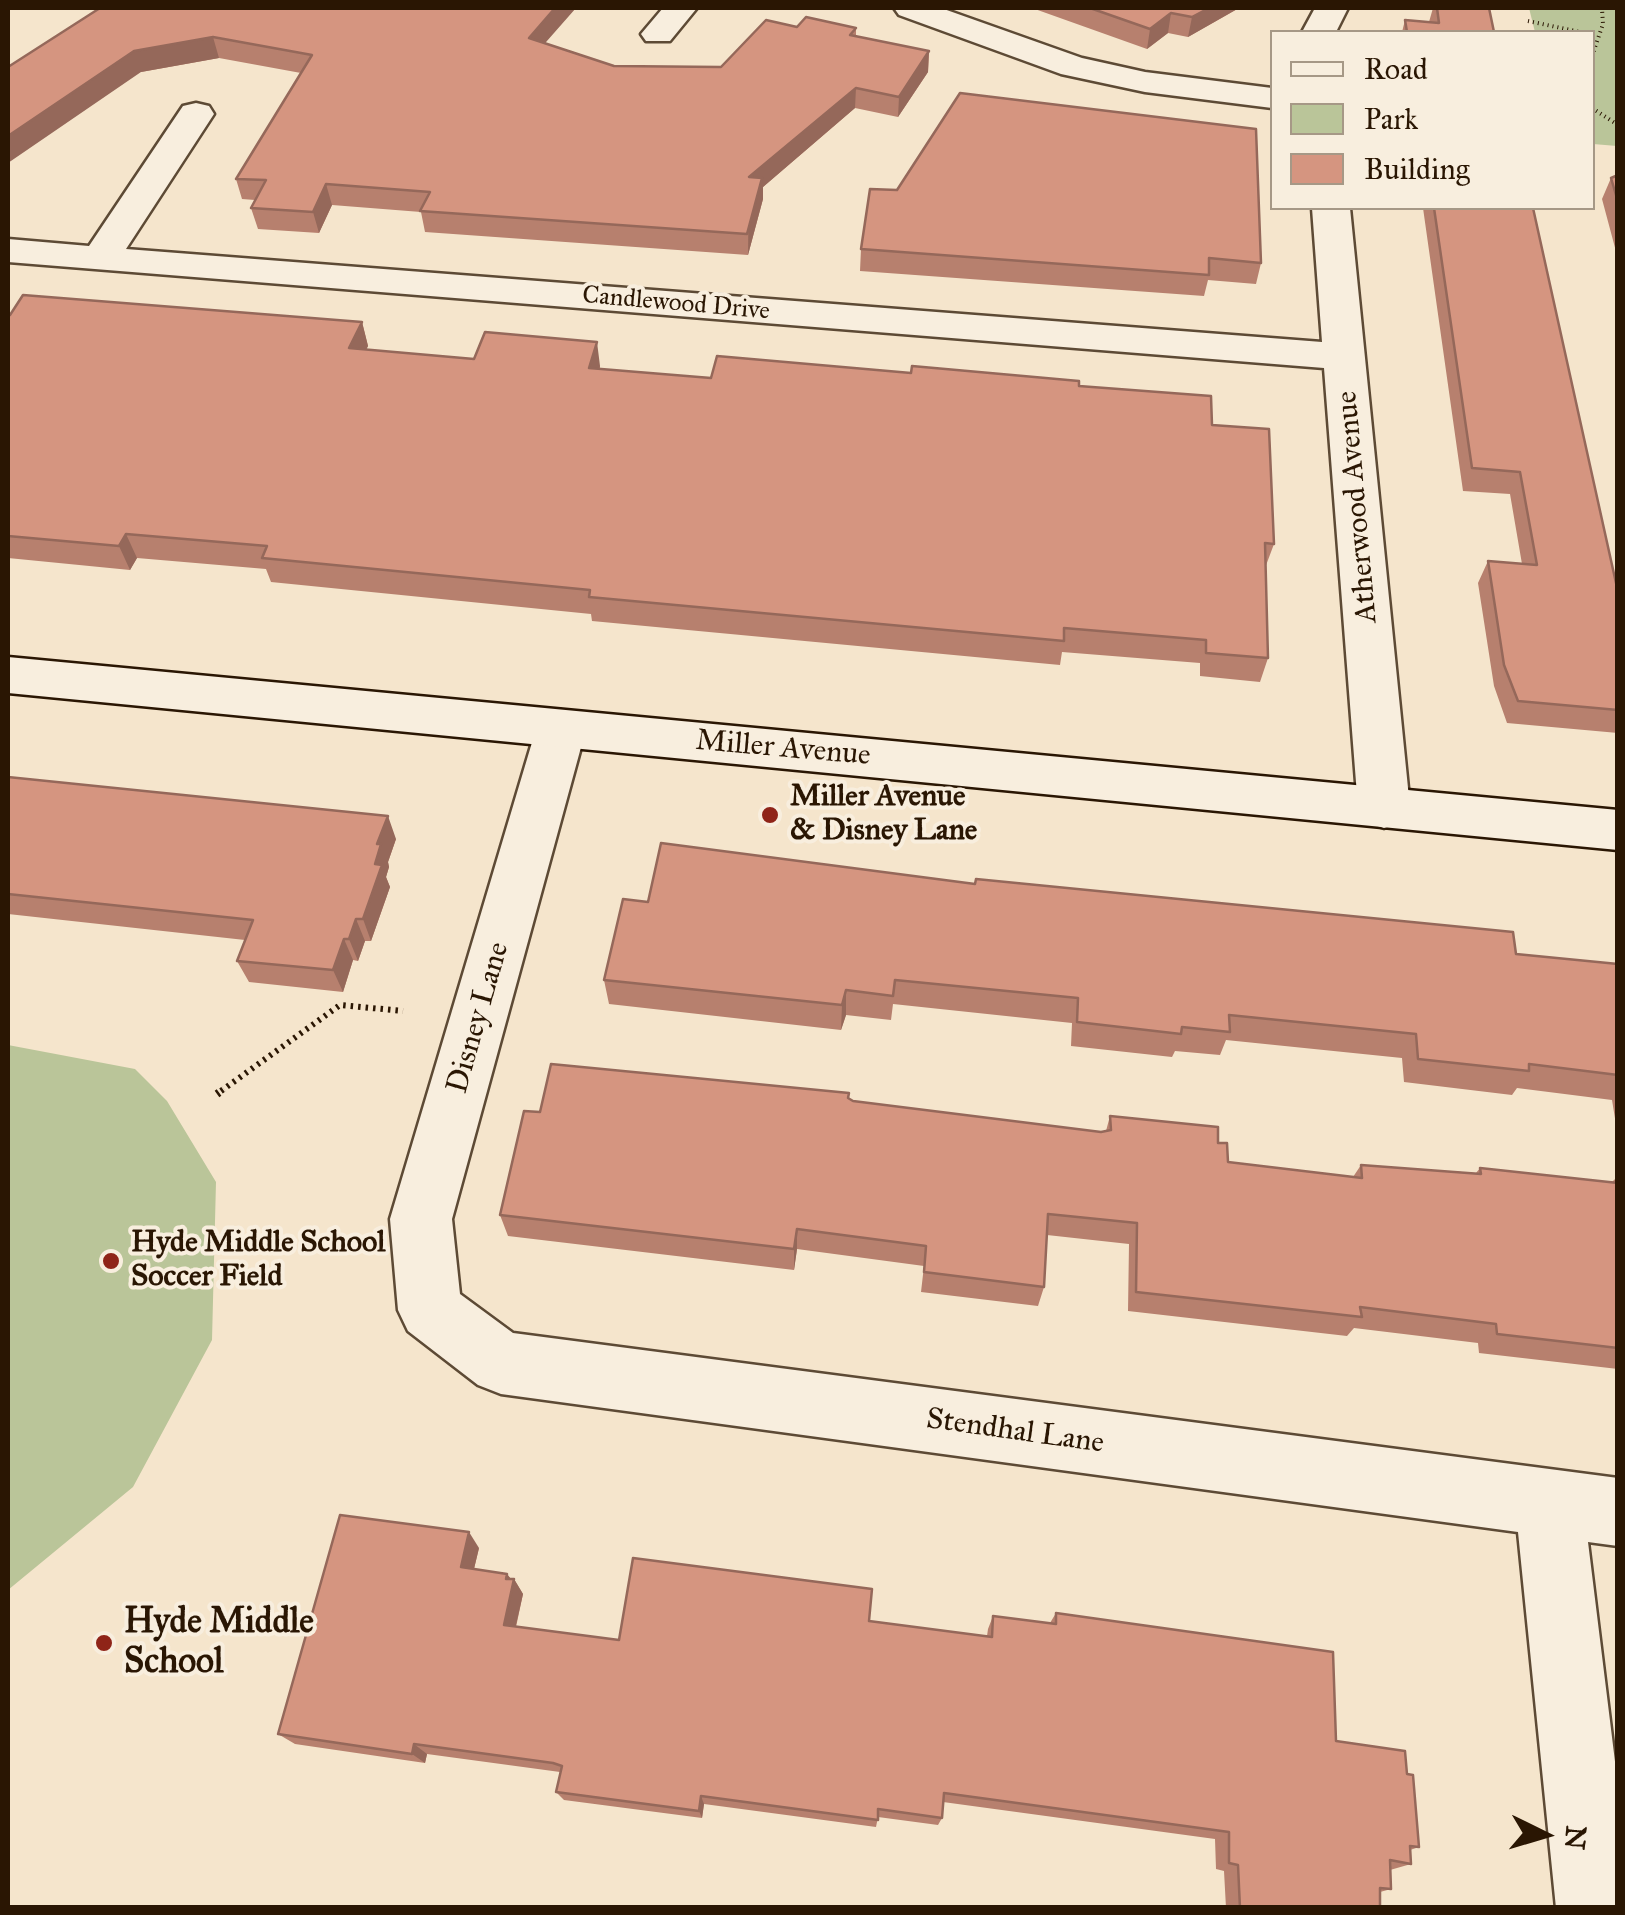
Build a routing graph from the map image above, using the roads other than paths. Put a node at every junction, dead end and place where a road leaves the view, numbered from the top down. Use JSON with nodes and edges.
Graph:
{"nodes":[{"id":1,"x":680,"y":8,"type":"edge"},
{"id":2,"x":911,"y":8,"type":"edge"},
{"id":3,"x":1332,"y":8,"type":"edge"},
{"id":4,"x":1320,"y":30,"type":"edge"},
{"id":5,"x":658,"y":34,"type":"dead end"},
{"id":6,"x":1270,"y":98,"type":"edge"},
{"id":7,"x":196,"y":114,"type":"dead end"},
{"id":8,"x":1331,"y":210,"type":"edge"},
{"id":9,"x":8,"y":251,"type":"edge"},
{"id":10,"x":100,"y":258,"type":"junction"},
{"id":11,"x":1345,"y":357,"type":"junction"},
{"id":12,"x":8,"y":675,"type":"edge"},
{"id":13,"x":561,"y":729,"type":"junction"},
{"id":14,"x":1384,"y":808,"type":"junction"},
{"id":15,"x":1618,"y":830,"type":"edge"},
{"id":16,"x":430,"y":1310,"type":"joint"},
{"id":17,"x":1548,"y":1504,"type":"junction"},
{"id":18,"x":1618,"y":1512,"type":"edge"},
{"id":19,"x":1594,"y":1908,"type":"edge"}],
"edges":[{"from":1,"to":5,"type":"street"},
{"from":2,"to":6,"type":"street"},
{"from":3,"to":4,"type":"street"},
{"from":7,"to":10,"type":"street"},
{"from":8,"to":11,"type":"street","name":"Atherwood Avenue"},
{"from":9,"to":10,"type":"street","name":"Candlewood Drive"},
{"from":10,"to":11,"type":"street","name":"Candlewood Drive"},
{"from":11,"to":14,"type":"street","name":"Atherwood Avenue"},
{"from":12,"to":13,"type":"street","name":"Miller Avenue"},
{"from":13,"to":14,"type":"street","name":"Miller Avenue"},
{"from":13,"to":16,"type":"street","name":"Disney Lane"},
{"from":14,"to":15,"type":"street","name":"Miller Avenue"},
{"from":16,"to":17,"type":"street","name":"Stendhal Lane"},
{"from":17,"to":18,"type":"street","name":"Stendhal Lane"},
{"from":17,"to":19,"type":"street"}]}
